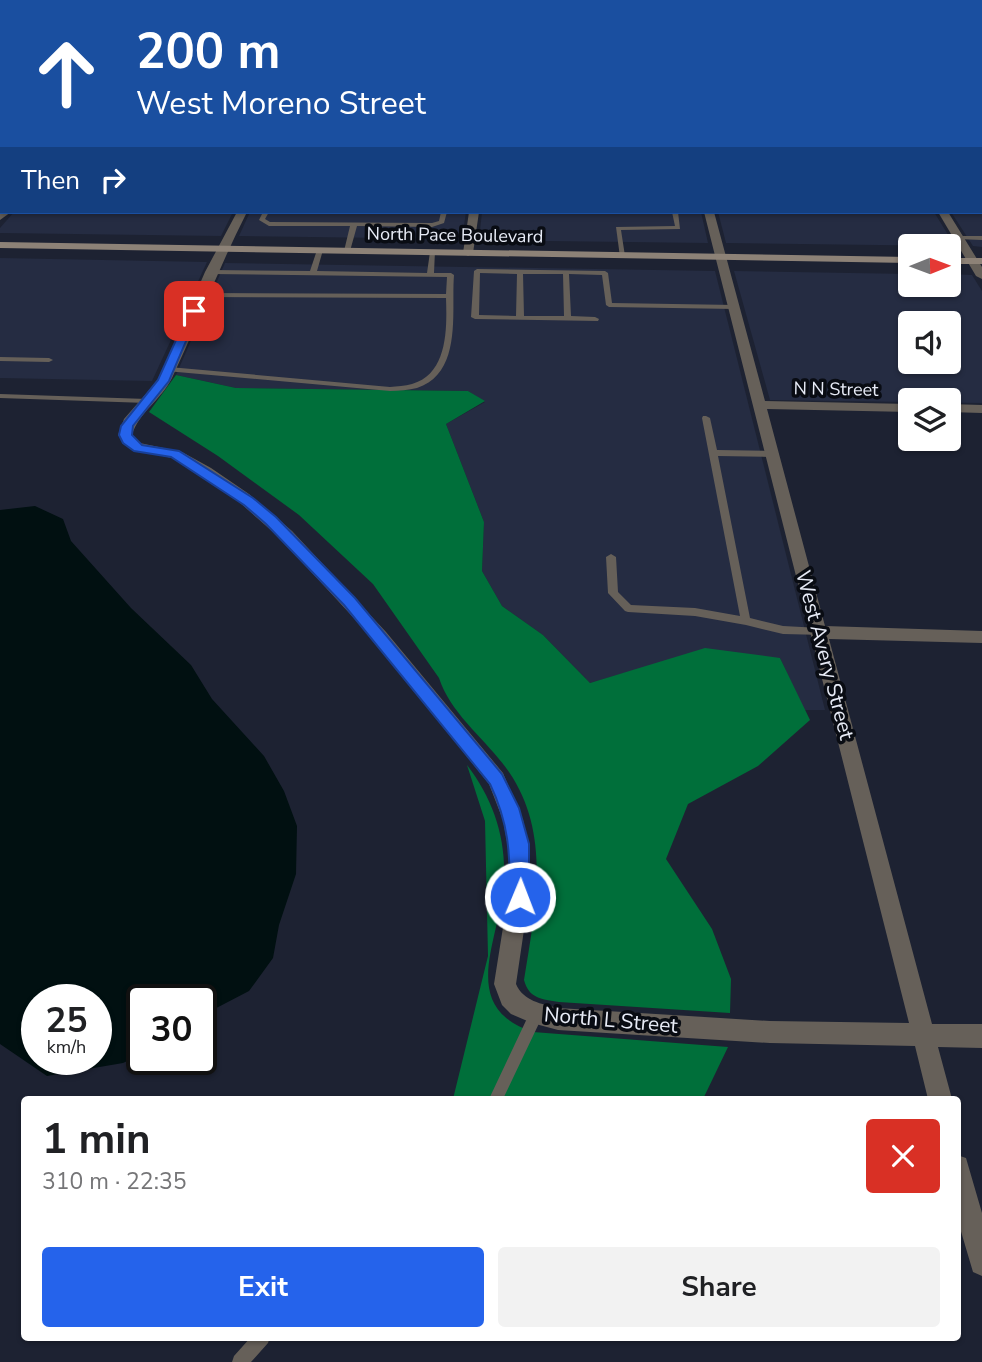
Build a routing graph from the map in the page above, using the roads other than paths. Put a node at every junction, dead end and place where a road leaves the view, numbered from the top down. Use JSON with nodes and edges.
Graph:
{"nodes":[{"id":1,"x":241,"y":214,"type":"edge"},
{"id":2,"x":265,"y":214,"type":"edge"},
{"id":3,"x":444,"y":214,"type":"edge"},
{"id":4,"x":474,"y":214,"type":"edge"},
{"id":5,"x":675,"y":214,"type":"edge"},
{"id":6,"x":710,"y":214,"type":"edge"},
{"id":7,"x":944,"y":214,"type":"edge"},
{"id":8,"x":354,"y":224,"type":"junction"},
{"id":9,"x":956,"y":234,"type":"edge"},
{"id":10,"x":961,"y":237,"type":"edge"},
{"id":11,"x":982,"y":238,"type":"edge"},
{"id":12,"x":961,"y":241,"type":"edge"},
{"id":13,"x":0,"y":245,"type":"edge"},
{"id":14,"x":223,"y":249,"type":"junction"},
{"id":15,"x":320,"y":250,"type":"junction"},
{"id":16,"x":346,"y":251,"type":"junction"},
{"id":17,"x":433,"y":252,"type":"junction"},
{"id":18,"x":468,"y":253,"type":"junction"},
{"id":19,"x":622,"y":256,"type":"junction"},
{"id":20,"x":721,"y":258,"type":"junction"},
{"id":21,"x":898,"y":260,"type":"edge"},
{"id":22,"x":977,"y":261,"type":"edge"},
{"id":23,"x":211,"y":272,"type":"junction"},
{"id":24,"x":520,"y":272,"type":"junction"},
{"id":25,"x":566,"y":272,"type":"junction"},
{"id":26,"x":313,"y":273,"type":"junction"},
{"id":27,"x":430,"y":275,"type":"junction"},
{"id":28,"x":982,"y":276,"type":"edge"},
{"id":29,"x":201,"y":295,"type":"junction"},
{"id":30,"x":449,"y":296,"type":"junction"},
{"id":31,"x":735,"y":307,"type":"junction"},
{"id":32,"x":520,"y":317,"type":"junction"},
{"id":33,"x":568,"y":318,"type":"junction"},
{"id":34,"x":595,"y":319,"type":"dead end"},
{"id":35,"x":0,"y":359,"type":"edge"},
{"id":36,"x":49,"y":360,"type":"dead end"},
{"id":37,"x":169,"y":369,"type":"junction"},
{"id":38,"x":0,"y":396,"type":"edge"},
{"id":39,"x":147,"y":401,"type":"junction"},
{"id":40,"x":761,"y":405,"type":"junction"},
{"id":41,"x":898,"y":408,"type":"edge"},
{"id":42,"x":961,"y":408,"type":"edge"},
{"id":43,"x":982,"y":409,"type":"edge"},
{"id":44,"x":706,"y":418,"type":"dead end"},
{"id":45,"x":713,"y":453,"type":"junction"},
{"id":46,"x":773,"y":454,"type":"junction"},
{"id":47,"x":611,"y":556,"type":"dead end"},
{"id":48,"x":746,"y":621,"type":"junction"},
{"id":49,"x":820,"y":632,"type":"junction"},
{"id":50,"x":982,"y":637,"type":"edge"},
{"id":51,"x":536,"y":1015,"type":"junction"},
{"id":52,"x":923,"y":1034,"type":"junction"},
{"id":53,"x":982,"y":1036,"type":"edge"},
{"id":54,"x":496,"y":1096,"type":"edge"},
{"id":55,"x":939,"y":1096,"type":"edge"},
{"id":56,"x":961,"y":1182,"type":"edge"},
{"id":57,"x":982,"y":1263,"type":"edge"},
{"id":58,"x":258,"y":1341,"type":"edge"},
{"id":59,"x":240,"y":1362,"type":"edge"}],
"edges":[{"from":1,"to":14,"type":"street"},
{"from":2,"to":8,"type":"lane"},
{"from":3,"to":8,"type":"lane"},
{"from":4,"to":18,"type":"street"},
{"from":5,"to":19,"type":"lane"},
{"from":6,"to":20,"type":"street","name":"West Avery Street"},
{"from":7,"to":9,"type":"street"},
{"from":8,"to":16,"type":"lane"},
{"from":10,"to":11,"type":"lane"},
{"from":12,"to":22,"type":"street"},
{"from":13,"to":14,"type":"main road","name":"North Pace Boulevard"},
{"from":14,"to":15,"type":"main road","name":"North Pace Boulevard"},
{"from":14,"to":23,"type":"street"},
{"from":15,"to":16,"type":"main road","name":"North Pace Boulevard"},
{"from":15,"to":26,"type":"lane"},
{"from":16,"to":17,"type":"main road","name":"North Pace Boulevard"},
{"from":17,"to":18,"type":"main road","name":"North Pace Boulevard"},
{"from":17,"to":27,"type":"lane"},
{"from":18,"to":19,"type":"main road","name":"North Pace Boulevard"},
{"from":19,"to":20,"type":"main road","name":"North Pace Boulevard"},
{"from":20,"to":21,"type":"main road","name":"North Pace Boulevard"},
{"from":20,"to":31,"type":"street","name":"West Avery Street"},
{"from":22,"to":28,"type":"street"},
{"from":23,"to":26,"type":"lane"},
{"from":23,"to":29,"type":"street"},
{"from":24,"to":25,"type":"lane"},
{"from":24,"to":32,"type":"lane"},
{"from":24,"to":32,"type":"lane"},
{"from":25,"to":31,"type":"lane"},
{"from":25,"to":33,"type":"lane"},
{"from":26,"to":27,"type":"lane"},
{"from":27,"to":30,"type":"lane"},
{"from":29,"to":30,"type":"lane"},
{"from":29,"to":37,"type":"street"},
{"from":30,"to":37,"type":"lane"},
{"from":31,"to":40,"type":"street","name":"West Avery Street"},
{"from":32,"to":33,"type":"lane"},
{"from":33,"to":34,"type":"lane"},
{"from":35,"to":36,"type":"lane"},
{"from":37,"to":39,"type":"street"},
{"from":38,"to":39,"type":"lane"},
{"from":39,"to":51,"type":"street","name":"North L Street"},
{"from":40,"to":41,"type":"street","name":"N N Street"},
{"from":40,"to":46,"type":"street","name":"West Avery Street"},
{"from":42,"to":43,"type":"street"},
{"from":44,"to":45,"type":"lane"},
{"from":45,"to":46,"type":"lane"},
{"from":45,"to":48,"type":"lane"},
{"from":46,"to":49,"type":"street","name":"West Avery Street"},
{"from":47,"to":48,"type":"lane"},
{"from":48,"to":49,"type":"lane"},
{"from":49,"to":50,"type":"street"},
{"from":49,"to":52,"type":"street","name":"West Avery Street"},
{"from":51,"to":52,"type":"street","name":"North L Street"},
{"from":51,"to":54,"type":"lane"},
{"from":52,"to":53,"type":"street","name":"North L Street"},
{"from":52,"to":55,"type":"street","name":"West Avery Street"},
{"from":56,"to":57,"type":"street"},
{"from":58,"to":59,"type":"lane"}]}
